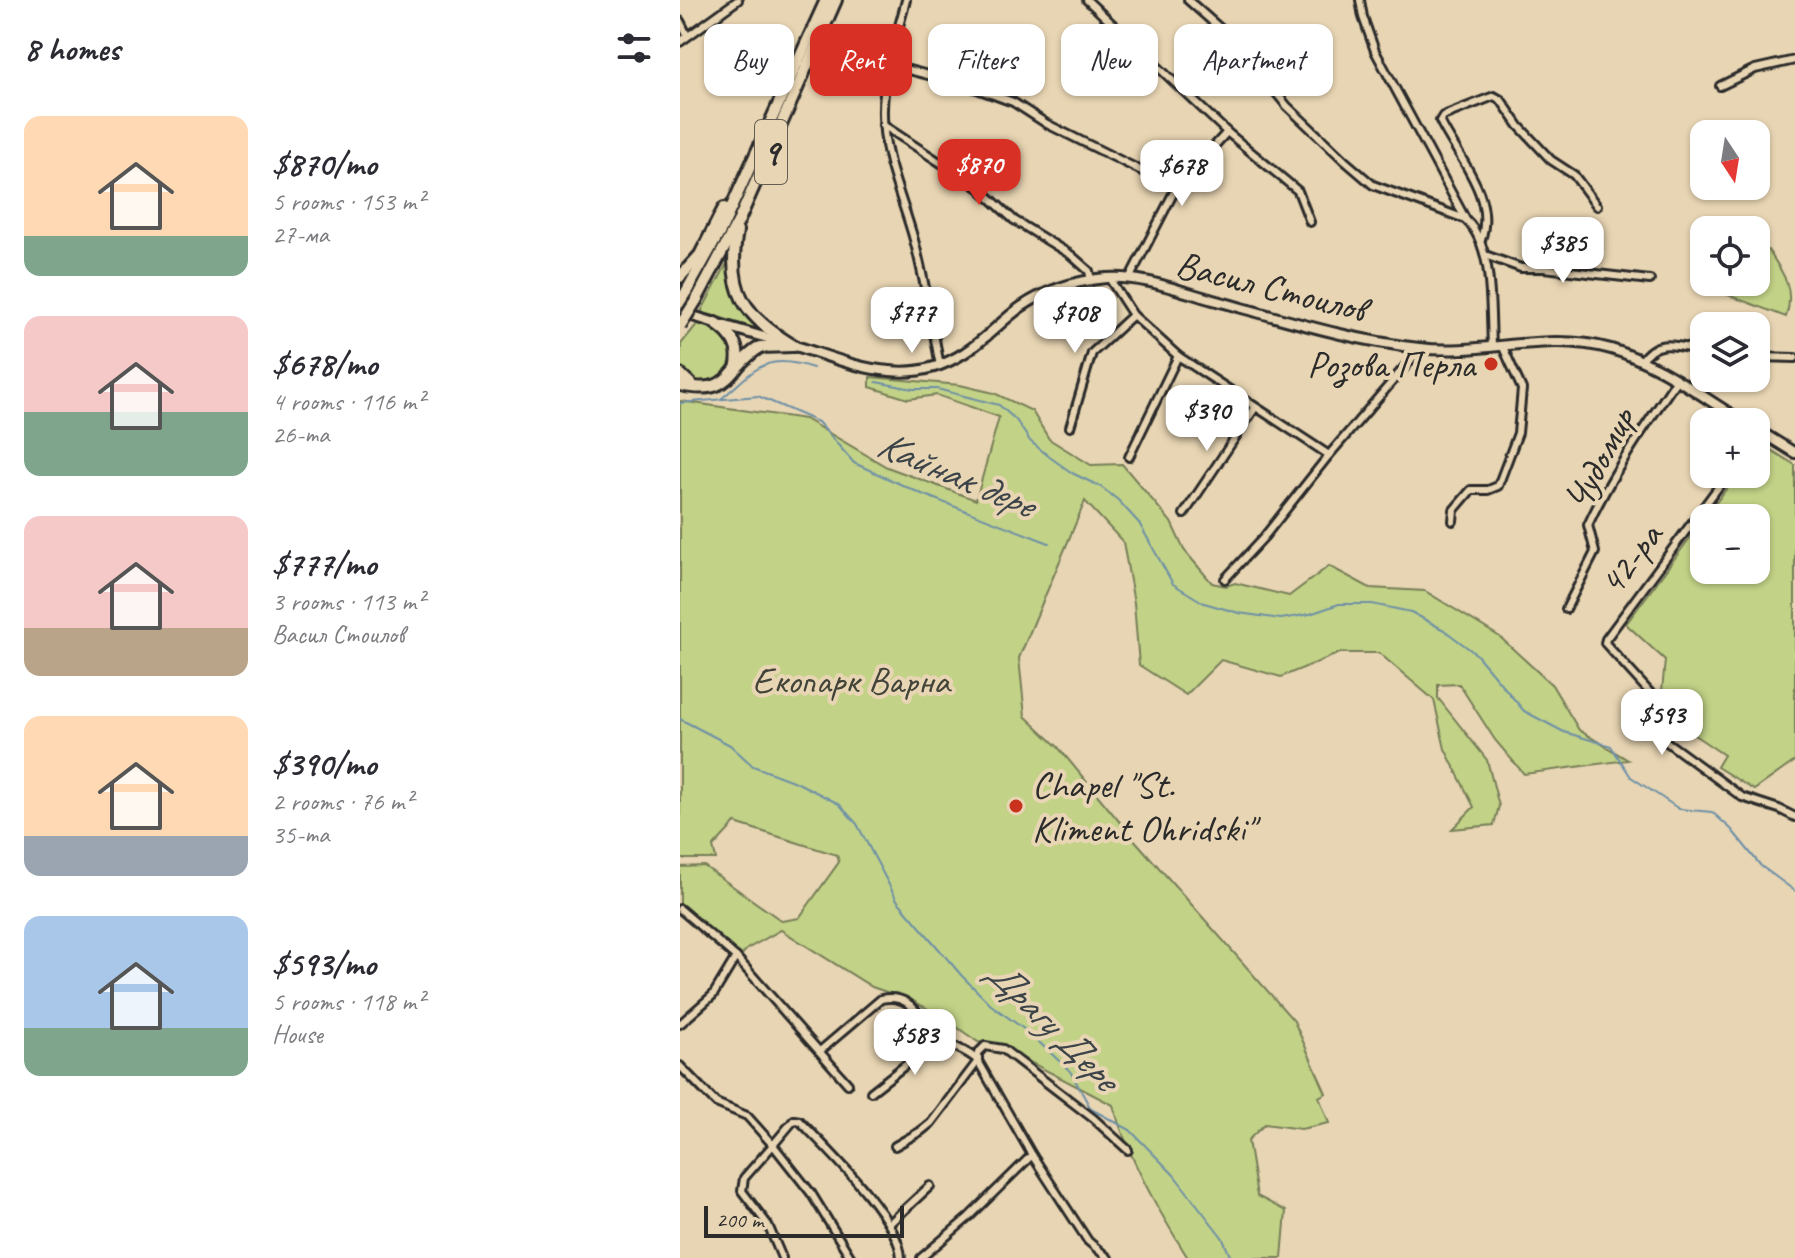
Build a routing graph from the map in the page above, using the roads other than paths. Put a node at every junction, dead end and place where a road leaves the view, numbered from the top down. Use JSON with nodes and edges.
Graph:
{"nodes":[{"id":1,"x":738,"y":0,"type":"edge"},
{"id":2,"x":826,"y":0,"type":"edge"},
{"id":3,"x":836,"y":0,"type":"edge"},
{"id":4,"x":906,"y":0,"type":"edge"},
{"id":5,"x":1087,"y":0,"type":"edge"},
{"id":6,"x":1188,"y":0,"type":"edge"},
{"id":7,"x":1360,"y":0,"type":"edge"},
{"id":8,"x":680,"y":21,"type":"edge"},
{"id":9,"x":900,"y":24,"type":"edge"},
{"id":10,"x":687,"y":35,"type":"junction"},
{"id":11,"x":680,"y":42,"type":"edge"},
{"id":12,"x":1795,"y":60,"type":"edge"},
{"id":13,"x":794,"y":67,"type":"edge"},
{"id":14,"x":912,"y":71,"type":"edge"},
{"id":15,"x":1720,"y":86,"type":"dead end"},
{"id":16,"x":780,"y":96,"type":"edge"},
{"id":17,"x":781,"y":96,"type":"edge"},
{"id":18,"x":885,"y":96,"type":"edge"},
{"id":19,"x":883,"y":125,"type":"junction"},
{"id":20,"x":1227,"y":132,"type":"junction"},
{"id":21,"x":1176,"y":188,"type":"junction"},
{"id":22,"x":1597,"y":206,"type":"dead end"},
{"id":23,"x":739,"y":220,"type":"junction"},
{"id":24,"x":1466,"y":220,"type":"junction"},
{"id":25,"x":1310,"y":222,"type":"dead end"},
{"id":26,"x":1481,"y":240,"type":"junction"},
{"id":27,"x":1485,"y":255,"type":"junction"},
{"id":28,"x":680,"y":277,"type":"edge"},
{"id":29,"x":1109,"y":278,"type":"junction"},
{"id":30,"x":1129,"y":279,"type":"junction"},
{"id":31,"x":1091,"y":280,"type":"junction"},
{"id":32,"x":1650,"y":280,"type":"dead end"},
{"id":33,"x":683,"y":298,"type":"edge"},
{"id":34,"x":680,"y":312,"type":"edge"},
{"id":35,"x":1133,"y":315,"type":"junction"},
{"id":36,"x":715,"y":323,"type":"junction"},
{"id":37,"x":680,"y":327,"type":"edge"},
{"id":38,"x":1497,"y":345,"type":"junction"},
{"id":39,"x":794,"y":346,"type":"junction"},
{"id":40,"x":1421,"y":348,"type":"junction"},
{"id":41,"x":1690,"y":349,"type":"edge"},
{"id":42,"x":1178,"y":356,"type":"junction"},
{"id":43,"x":1770,"y":357,"type":"edge"},
{"id":44,"x":1795,"y":358,"type":"edge"},
{"id":45,"x":1641,"y":361,"type":"junction"},
{"id":46,"x":940,"y":366,"type":"junction"},
{"id":47,"x":736,"y":369,"type":"junction"},
{"id":48,"x":680,"y":374,"type":"edge"},
{"id":49,"x":1676,"y":381,"type":"junction"},
{"id":50,"x":680,"y":385,"type":"edge"},
{"id":51,"x":695,"y":388,"type":"junction"},
{"id":52,"x":1255,"y":408,"type":"junction"},
{"id":53,"x":1721,"y":408,"type":"edge"},
{"id":54,"x":1070,"y":427,"type":"dead end"},
{"id":55,"x":1770,"y":440,"type":"edge"},
{"id":56,"x":1795,"y":453,"type":"edge"},
{"id":57,"x":1329,"y":455,"type":"junction"},
{"id":58,"x":1129,"y":457,"type":"dead end"},
{"id":59,"x":1718,"y":488,"type":"edge"},
{"id":60,"x":1184,"y":514,"type":"dead end"},
{"id":61,"x":1453,"y":521,"type":"dead end"},
{"id":62,"x":1225,"y":579,"type":"dead end"},
{"id":63,"x":1566,"y":609,"type":"dead end"},
{"id":64,"x":1795,"y":817,"type":"edge"},
{"id":65,"x":680,"y":909,"type":"edge"},
{"id":66,"x":736,"y":957,"type":"junction"},
{"id":67,"x":680,"y":1024,"type":"edge"},
{"id":68,"x":940,"y":1038,"type":"junction"},
{"id":69,"x":820,"y":1051,"type":"junction"},
{"id":70,"x":978,"y":1061,"type":"junction"},
{"id":71,"x":680,"y":1066,"type":"edge"},
{"id":72,"x":848,"y":1084,"type":"dead end"},
{"id":73,"x":871,"y":1092,"type":"dead end"},
{"id":74,"x":773,"y":1145,"type":"junction"},
{"id":75,"x":895,"y":1146,"type":"dead end"},
{"id":76,"x":1128,"y":1150,"type":"dead end"},
{"id":77,"x":1032,"y":1155,"type":"junction"},
{"id":78,"x":930,"y":1186,"type":"dead end"},
{"id":79,"x":889,"y":1224,"type":"junction"},
{"id":80,"x":782,"y":1258,"type":"edge"},
{"id":81,"x":851,"y":1258,"type":"edge"},
{"id":82,"x":901,"y":1258,"type":"edge"},
{"id":83,"x":921,"y":1258,"type":"edge"},
{"id":84,"x":1108,"y":1258,"type":"edge"}],
"edges":[{"from":1,"to":10,"type":"street"},
{"from":2,"to":13,"type":"highway","number":"9"},
{"from":3,"to":23,"type":"highway","number":"9"},
{"from":4,"to":9,"type":"street"},
{"from":5,"to":20,"type":"street"},
{"from":6,"to":24,"type":"street"},
{"from":7,"to":24,"type":"street"},
{"from":8,"to":10,"type":"street"},
{"from":10,"to":11,"type":"street"},
{"from":12,"to":15,"type":"street"},
{"from":14,"to":21,"type":"street"},
{"from":16,"to":28,"type":"highway"},
{"from":17,"to":33,"type":"highway","number":"9"},
{"from":18,"to":19,"type":"street"},
{"from":19,"to":31,"type":"street"},
{"from":19,"to":46,"type":"street"},
{"from":20,"to":21,"type":"street"},
{"from":20,"to":25,"type":"street"},
{"from":21,"to":30,"type":"street"},
{"from":22,"to":26,"type":"street"},
{"from":23,"to":37,"type":"highway","number":"9","bridge":true},
{"from":23,"to":39,"type":"highway"},
{"from":24,"to":26,"type":"street"},
{"from":26,"to":27,"type":"street"},
{"from":27,"to":32,"type":"street"},
{"from":27,"to":38,"type":"street"},
{"from":29,"to":30,"type":"street","name":"Васил Стоилов"},
{"from":29,"to":31,"type":"street","name":"Васил Стоилов"},
{"from":29,"to":35,"type":"street"},
{"from":30,"to":40,"type":"street","name":"Васил Стоилов"},
{"from":31,"to":46,"type":"street","name":"Васил Стоилов"},
{"from":34,"to":36,"type":"street","name":"Васил Стоилов"},
{"from":35,"to":42,"type":"street"},
{"from":35,"to":54,"type":"street"},
{"from":36,"to":39,"type":"street","name":"Васил Стоилов"},
{"from":36,"to":47,"type":"highway"},
{"from":38,"to":40,"type":"street","name":"Васил Стоилов"},
{"from":38,"to":45,"type":"street","name":"Васил Стоилов"},
{"from":38,"to":61,"type":"street"},
{"from":39,"to":46,"type":"street","name":"Васил Стоилов"},
{"from":39,"to":47,"type":"highway"},
{"from":40,"to":57,"type":"street"},
{"from":41,"to":45,"type":"street"},
{"from":42,"to":52,"type":"street"},
{"from":42,"to":58,"type":"street"},
{"from":43,"to":44,"type":"street"},
{"from":45,"to":49,"type":"street","name":"Васил Стоилов"},
{"from":47,"to":51,"type":"highway"},
{"from":48,"to":51,"type":"highway"},
{"from":49,"to":53,"type":"street","name":"Васил Стоилов"},
{"from":49,"to":63,"type":"street","name":"Чудомир"},
{"from":50,"to":51,"type":"highway"},
{"from":52,"to":57,"type":"street"},
{"from":52,"to":60,"type":"street"},
{"from":55,"to":56,"type":"street"},
{"from":57,"to":62,"type":"street"},
{"from":59,"to":64,"type":"street","name":"42-ра"},
{"from":65,"to":66,"type":"street"},
{"from":66,"to":67,"type":"street"},
{"from":66,"to":69,"type":"street"},
{"from":68,"to":69,"type":"street"},
{"from":68,"to":70,"type":"street"},
{"from":68,"to":73,"type":"street"},
{"from":69,"to":72,"type":"street"},
{"from":70,"to":75,"type":"street"},
{"from":70,"to":76,"type":"street"},
{"from":70,"to":77,"type":"street"},
{"from":71,"to":74,"type":"street"},
{"from":74,"to":79,"type":"street"},
{"from":74,"to":80,"type":"street"},
{"from":74,"to":81,"type":"street"},
{"from":77,"to":83,"type":"street"},
{"from":77,"to":84,"type":"street"},
{"from":78,"to":79,"type":"street"},
{"from":79,"to":82,"type":"street"}]}
